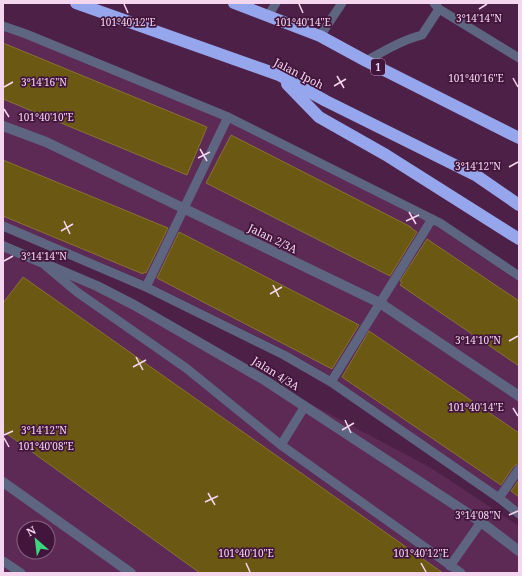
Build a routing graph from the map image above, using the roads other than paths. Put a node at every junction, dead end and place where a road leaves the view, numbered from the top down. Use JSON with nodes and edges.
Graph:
{"nodes":[{"id":1,"x":76,"y":3,"type":"edge"},
{"id":2,"x":234,"y":3,"type":"edge"},
{"id":3,"x":276,"y":3,"type":"edge"},
{"id":4,"x":342,"y":3,"type":"edge"},
{"id":5,"x":436,"y":6,"type":"edge"},
{"id":6,"x":268,"y":16,"type":"junction"},
{"id":7,"x":3,"y":26,"type":"edge"},
{"id":8,"x":320,"y":36,"type":"junction"},
{"id":9,"x":519,"y":58,"type":"edge"},
{"id":10,"x":366,"y":61,"type":"junction"},
{"id":11,"x":279,"y":75,"type":"junction"},
{"id":12,"x":228,"y":117,"type":"junction"},
{"id":13,"x":3,"y":126,"type":"edge"},
{"id":14,"x":519,"y":134,"type":"edge"},
{"id":15,"x":519,"y":205,"type":"edge"},
{"id":16,"x":184,"y":208,"type":"junction"},
{"id":17,"x":432,"y":219,"type":"junction"},
{"id":18,"x":3,"y":226,"type":"edge"},
{"id":19,"x":519,"y":240,"type":"edge"},
{"id":20,"x":3,"y":246,"type":"edge"},
{"id":21,"x":38,"y":260,"type":"junction"},
{"id":22,"x":519,"y":276,"type":"edge"},
{"id":23,"x":146,"y":287,"type":"junction"},
{"id":24,"x":380,"y":303,"type":"junction"},
{"id":25,"x":331,"y":382,"type":"junction"},
{"id":26,"x":519,"y":396,"type":"edge"},
{"id":27,"x":305,"y":406,"type":"junction"},
{"id":28,"x":281,"y":445,"type":"junction"},
{"id":29,"x":519,"y":469,"type":"edge"},
{"id":30,"x":3,"y":482,"type":"edge"},
{"id":31,"x":499,"y":498,"type":"junction"},
{"id":32,"x":519,"y":514,"type":"edge"},
{"id":33,"x":481,"y":522,"type":"junction"},
{"id":34,"x":519,"y":551,"type":"edge"},
{"id":35,"x":3,"y":561,"type":"edge"},
{"id":36,"x":450,"y":566,"type":"junction"},
{"id":37,"x":20,"y":573,"type":"edge"},
{"id":38,"x":131,"y":573,"type":"edge"},
{"id":39,"x":461,"y":573,"type":"edge"}],
"edges":[{"from":1,"to":11,"type":"highway","name":"Jalan Ipoh"},
{"from":2,"to":6,"type":"highway","number":"1"},
{"from":3,"to":6,"type":"lane"},
{"from":4,"to":8,"type":"lane"},
{"from":5,"to":9,"type":"lane"},
{"from":5,"to":10,"type":"lane"},
{"from":6,"to":8,"type":"highway","number":"1"},
{"from":7,"to":12,"type":"lane"},
{"from":8,"to":10,"type":"highway","number":"1"},
{"from":10,"to":14,"type":"highway","number":"1"},
{"from":11,"to":15,"type":"highway","name":"Jalan Ipoh"},
{"from":11,"to":19,"type":"highway"},
{"from":12,"to":16,"type":"lane"},
{"from":12,"to":17,"type":"lane"},
{"from":13,"to":16,"type":"street","name":"Jalan 2/3A"},
{"from":16,"to":23,"type":"lane"},
{"from":16,"to":24,"type":"street","name":"Jalan 2/3A"},
{"from":17,"to":22,"type":"lane"},
{"from":17,"to":24,"type":"lane"},
{"from":18,"to":23,"type":"lane"},
{"from":20,"to":21,"type":"street","name":"Jalan 4/3A"},
{"from":21,"to":27,"type":"street","name":"Jalan 4/3A"},
{"from":21,"to":28,"type":"lane"},
{"from":23,"to":25,"type":"lane"},
{"from":24,"to":25,"type":"lane"},
{"from":24,"to":26,"type":"street","name":"Jalan 2/3A"},
{"from":25,"to":31,"type":"lane"},
{"from":27,"to":28,"type":"lane"},
{"from":27,"to":33,"type":"street","name":"Jalan 4/3A"},
{"from":28,"to":36,"type":"lane"},
{"from":29,"to":31,"type":"lane"},
{"from":30,"to":38,"type":"street"},
{"from":31,"to":32,"type":"lane"},
{"from":33,"to":34,"type":"street","name":"Jalan 4/3A"},
{"from":33,"to":36,"type":"lane"},
{"from":35,"to":37,"type":"lane"},
{"from":36,"to":39,"type":"lane"}]}
